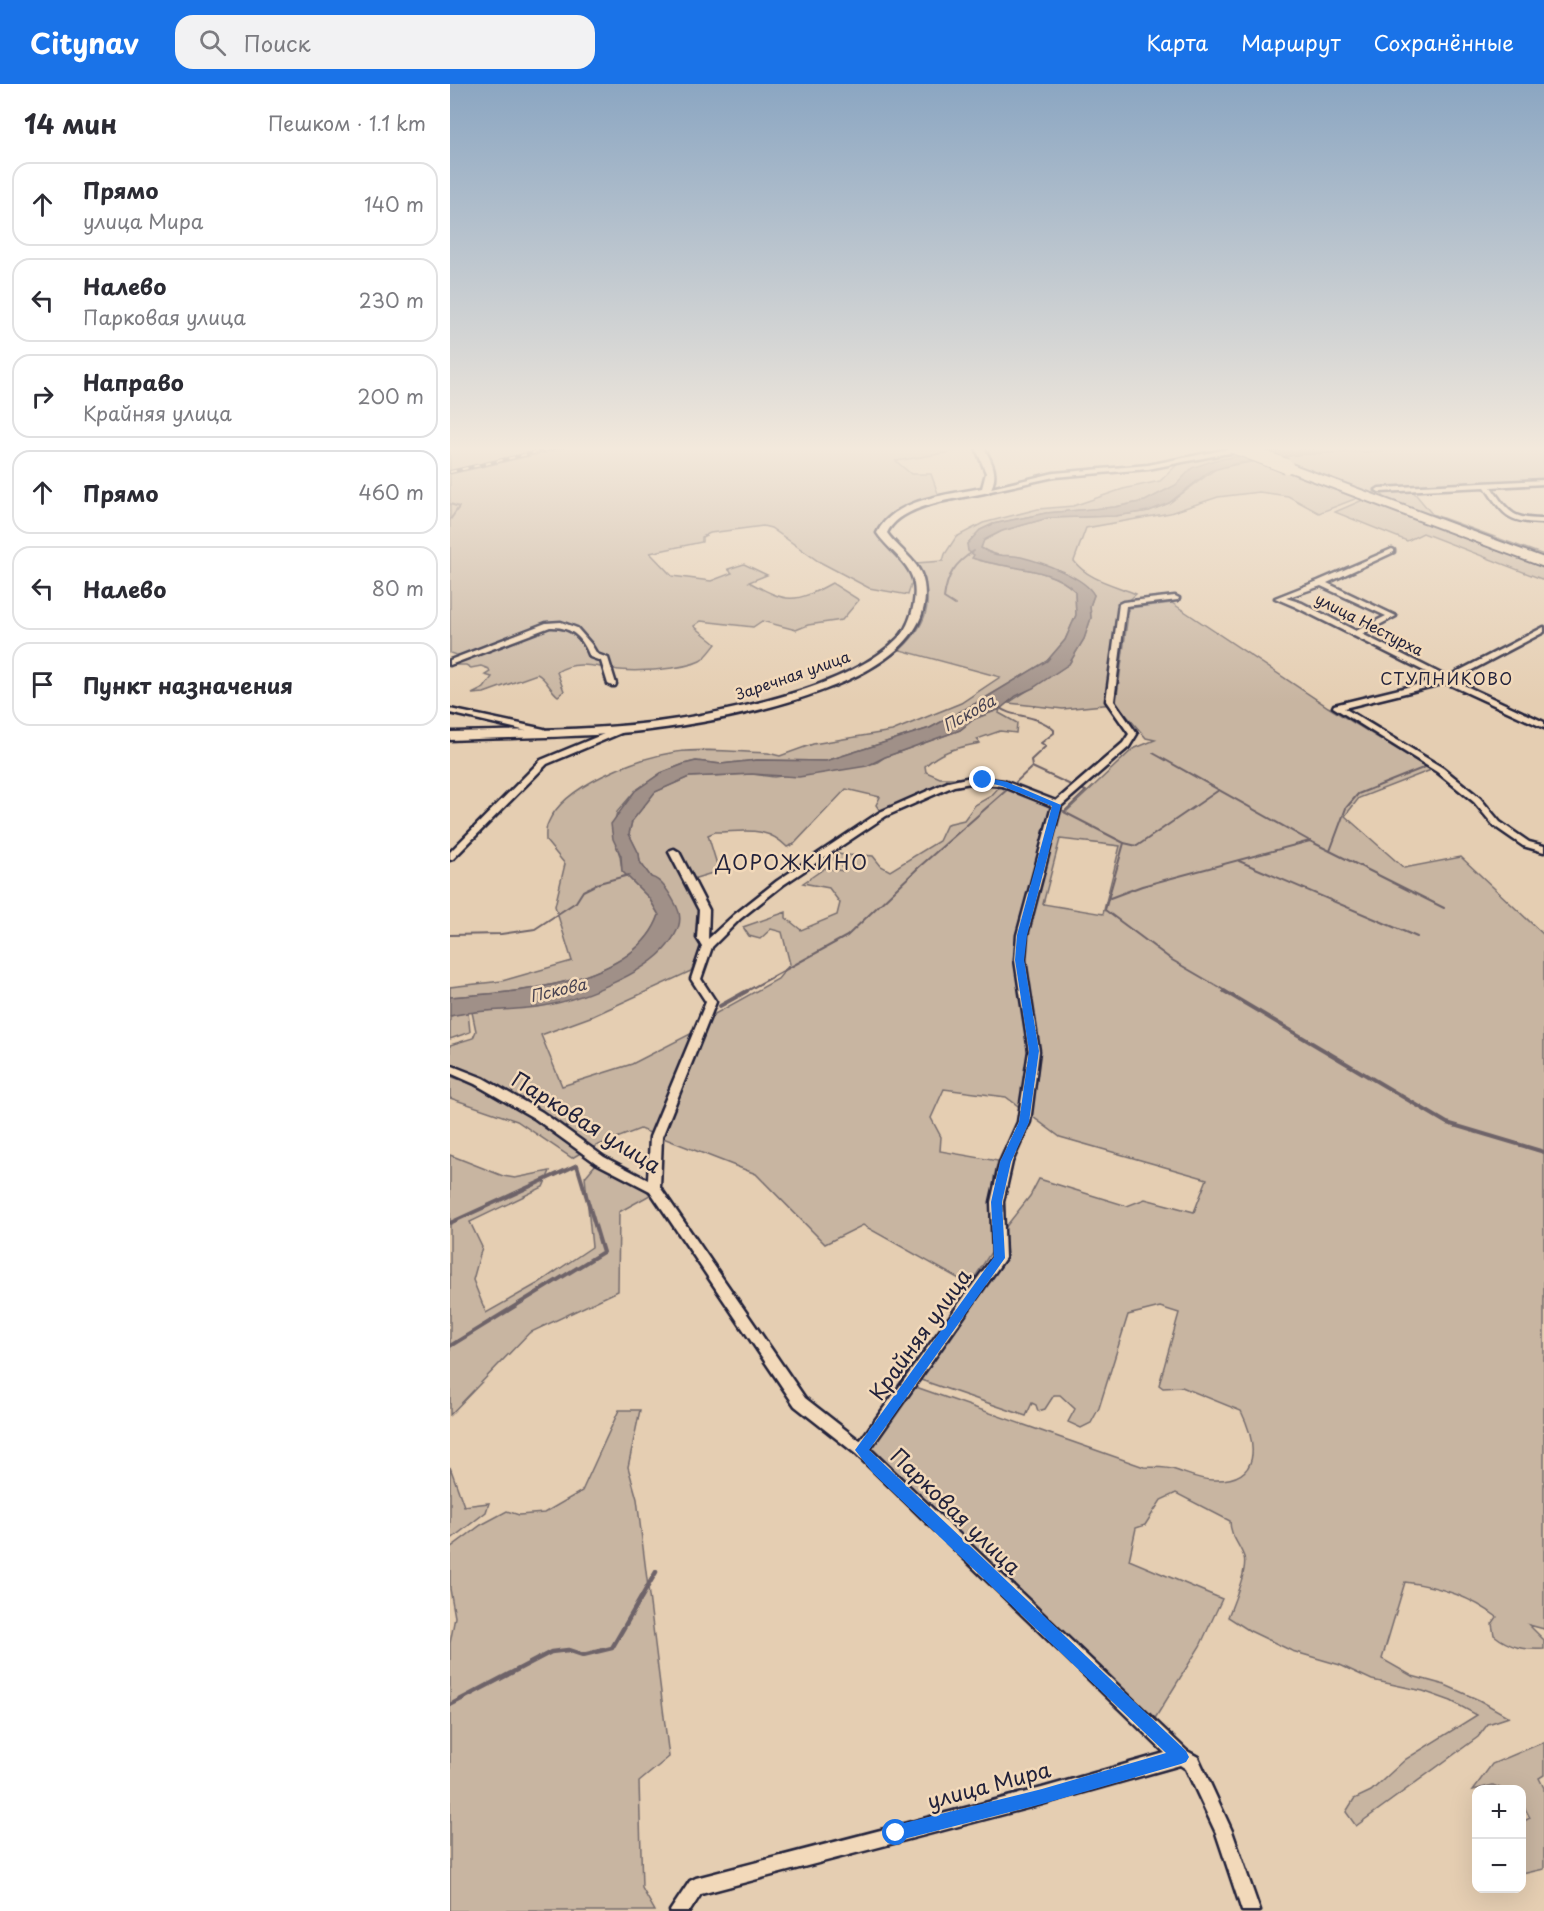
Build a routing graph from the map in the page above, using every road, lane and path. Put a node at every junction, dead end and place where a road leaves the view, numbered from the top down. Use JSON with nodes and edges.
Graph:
{"nodes":[{"id":1,"x":882,"y":531,"type":"edge"},
{"id":2,"x":1467,"y":531,"type":"edge"},
{"id":3,"x":1392,"y":551,"type":"dead end"},
{"id":4,"x":1544,"y":563,"type":"edge"},
{"id":5,"x":1321,"y":584,"type":"junction"},
{"id":6,"x":1175,"y":598,"type":"dead end"},
{"id":7,"x":1544,"y":628,"type":"edge"},
{"id":8,"x":1357,"y":633,"type":"junction"},
{"id":9,"x":450,"y":663,"type":"edge"},
{"id":10,"x":1447,"y":680,"type":"junction"},
{"id":11,"x":612,"y":684,"type":"dead end"},
{"id":12,"x":450,"y":711,"type":"edge"},
{"id":13,"x":1544,"y":725,"type":"edge"},
{"id":14,"x":623,"y":729,"type":"junction"},
{"id":15,"x":544,"y":732,"type":"junction"},
{"id":16,"x":450,"y":736,"type":"edge"},
{"id":17,"x":1057,"y":805,"type":"junction"},
{"id":18,"x":1544,"y":849,"type":"edge"},
{"id":19,"x":674,"y":852,"type":"dead end"},
{"id":20,"x":450,"y":857,"type":"edge"},
{"id":21,"x":707,"y":946,"type":"junction"},
{"id":22,"x":450,"y":1070,"type":"edge"},
{"id":23,"x":654,"y":1188,"type":"junction"},
{"id":24,"x":861,"y":1450,"type":"junction"},
{"id":25,"x":1181,"y":1757,"type":"junction"},
{"id":26,"x":679,"y":1911,"type":"edge"},
{"id":27,"x":1251,"y":1911,"type":"edge"}],
"edges":[{"from":1,"to":14,"type":"street","name":"Заречная улица"},
{"from":2,"to":4,"type":"highway"},
{"from":3,"to":5,"type":"street"},
{"from":5,"to":8,"type":"street"},
{"from":5,"to":8,"type":"street","name":"улица Нестурха"},
{"from":6,"to":17,"type":"street"},
{"from":7,"to":10,"type":"street"},
{"from":8,"to":10,"type":"street","name":"улица Нестурха"},
{"from":9,"to":11,"type":"street"},
{"from":10,"to":13,"type":"street","name":"улица Нестурха"},
{"from":10,"to":18,"type":"street"},
{"from":12,"to":15,"type":"street"},
{"from":14,"to":15,"type":"street","name":"Заречная улица"},
{"from":14,"to":20,"type":"street","name":"Заречная улица"},
{"from":15,"to":16,"type":"street","name":"Заречная улица"},
{"from":17,"to":21,"type":"street"},
{"from":17,"to":24,"type":"street","name":"Крайняя улица"},
{"from":19,"to":21,"type":"street"},
{"from":21,"to":23,"type":"street"},
{"from":22,"to":23,"type":"street","name":"Парковая улица"},
{"from":23,"to":24,"type":"street","name":"Парковая улица"},
{"from":24,"to":25,"type":"street","name":"Парковая улица"},
{"from":25,"to":26,"type":"street","name":"улица Мира"},
{"from":25,"to":27,"type":"street","name":"Парковая улица"}]}
